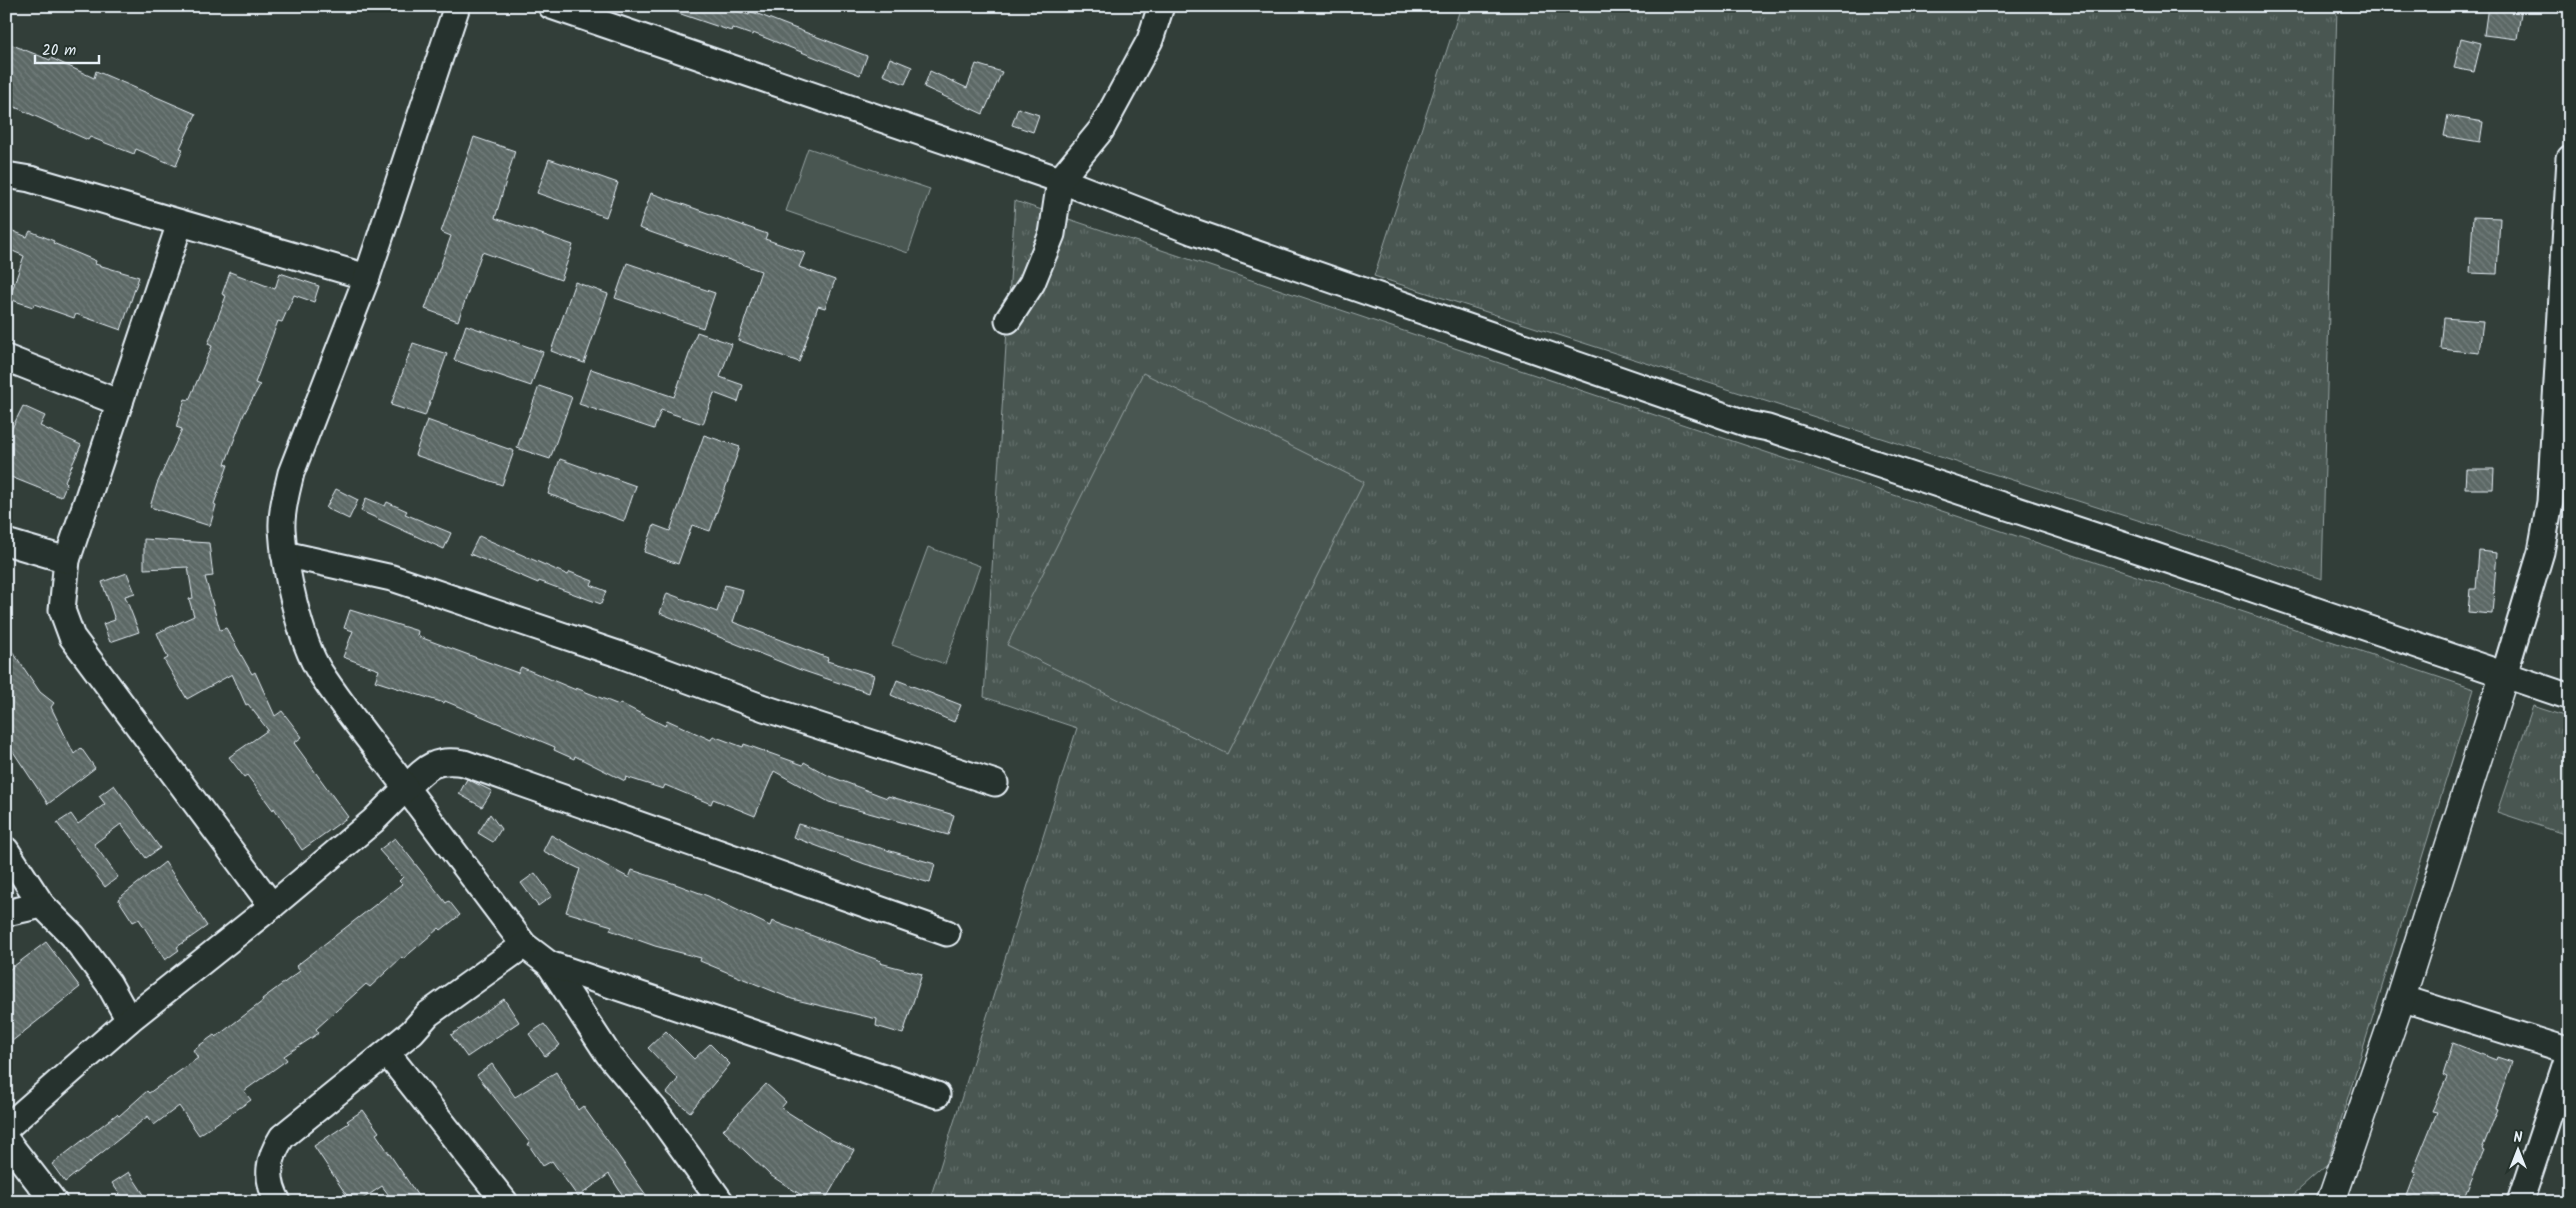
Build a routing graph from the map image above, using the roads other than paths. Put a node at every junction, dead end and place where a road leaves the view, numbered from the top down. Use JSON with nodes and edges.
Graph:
{"nodes":[{"id":1,"x":456,"y":6,"type":"edge"},
{"id":2,"x":550,"y":6,"type":"edge"},
{"id":3,"x":1161,"y":6,"type":"edge"},
{"id":4,"x":2570,"y":158,"type":"edge"},
{"id":5,"x":6,"y":175,"type":"edge"},
{"id":6,"x":1060,"y":180,"type":"junction"},
{"id":7,"x":2569,"y":197,"type":"edge"},
{"id":8,"x":180,"y":223,"type":"junction"},
{"id":9,"x":367,"y":277,"type":"junction"},
{"id":10,"x":1008,"y":320,"type":"dead end"},
{"id":11,"x":6,"y":358,"type":"edge"},
{"id":12,"x":120,"y":403,"type":"junction"},
{"id":13,"x":6,"y":542,"type":"edge"},
{"id":14,"x":284,"y":554,"type":"junction"},
{"id":15,"x":67,"y":560,"type":"junction"},
{"id":16,"x":2504,"y":675,"type":"junction"},
{"id":17,"x":2570,"y":697,"type":"edge"},
{"id":18,"x":995,"y":783,"type":"dead end"},
{"id":19,"x":406,"y":788,"type":"junction"},
{"id":20,"x":6,"y":850,"type":"edge"},
{"id":21,"x":42,"y":905,"type":"junction"},
{"id":22,"x":272,"y":906,"type":"junction"},
{"id":23,"x":6,"y":913,"type":"edge"},
{"id":24,"x":947,"y":934,"type":"dead end"},
{"id":25,"x":524,"y":945,"type":"junction"},
{"id":26,"x":549,"y":964,"type":"junction"},
{"id":27,"x":2401,"y":998,"type":"junction"},
{"id":28,"x":129,"y":1020,"type":"junction"},
{"id":29,"x":2570,"y":1051,"type":"edge"},
{"id":30,"x":387,"y":1053,"type":"junction"},
{"id":31,"x":937,"y":1095,"type":"dead end"},
{"id":32,"x":6,"y":1128,"type":"edge"},
{"id":33,"x":6,"y":1140,"type":"edge"},
{"id":34,"x":54,"y":1202,"type":"edge"},
{"id":35,"x":278,"y":1202,"type":"edge"},
{"id":36,"x":505,"y":1202,"type":"edge"},
{"id":37,"x":722,"y":1202,"type":"edge"},
{"id":38,"x":2331,"y":1202,"type":"edge"},
{"id":39,"x":2520,"y":1202,"type":"edge"}],
"edges":[{"from":1,"to":9,"type":"street"},
{"from":2,"to":6,"type":"street"},
{"from":3,"to":6,"type":"street"},
{"from":4,"to":7,"type":"street"},
{"from":5,"to":8,"type":"street"},
{"from":6,"to":10,"type":"street"},
{"from":6,"to":16,"type":"street"},
{"from":7,"to":16,"type":"street"},
{"from":8,"to":9,"type":"street"},
{"from":8,"to":12,"type":"street"},
{"from":9,"to":14,"type":"street"},
{"from":11,"to":12,"type":"street"},
{"from":12,"to":15,"type":"street"},
{"from":13,"to":15,"type":"street"},
{"from":14,"to":18,"type":"street"},
{"from":14,"to":19,"type":"street"},
{"from":15,"to":22,"type":"street"},
{"from":16,"to":17,"type":"street"},
{"from":16,"to":27,"type":"street"},
{"from":19,"to":22,"type":"street"},
{"from":19,"to":24,"type":"street"},
{"from":19,"to":25,"type":"street"},
{"from":20,"to":21,"type":"street"},
{"from":21,"to":23,"type":"street"},
{"from":21,"to":28,"type":"street"},
{"from":22,"to":28,"type":"street"},
{"from":25,"to":26,"type":"street"},
{"from":25,"to":30,"type":"street"},
{"from":26,"to":31,"type":"street"},
{"from":26,"to":37,"type":"street"},
{"from":27,"to":29,"type":"street"},
{"from":27,"to":38,"type":"street"},
{"from":28,"to":32,"type":"street"},
{"from":29,"to":39,"type":"street"},
{"from":30,"to":35,"type":"street"},
{"from":30,"to":36,"type":"street"},
{"from":33,"to":34,"type":"street"}]}
